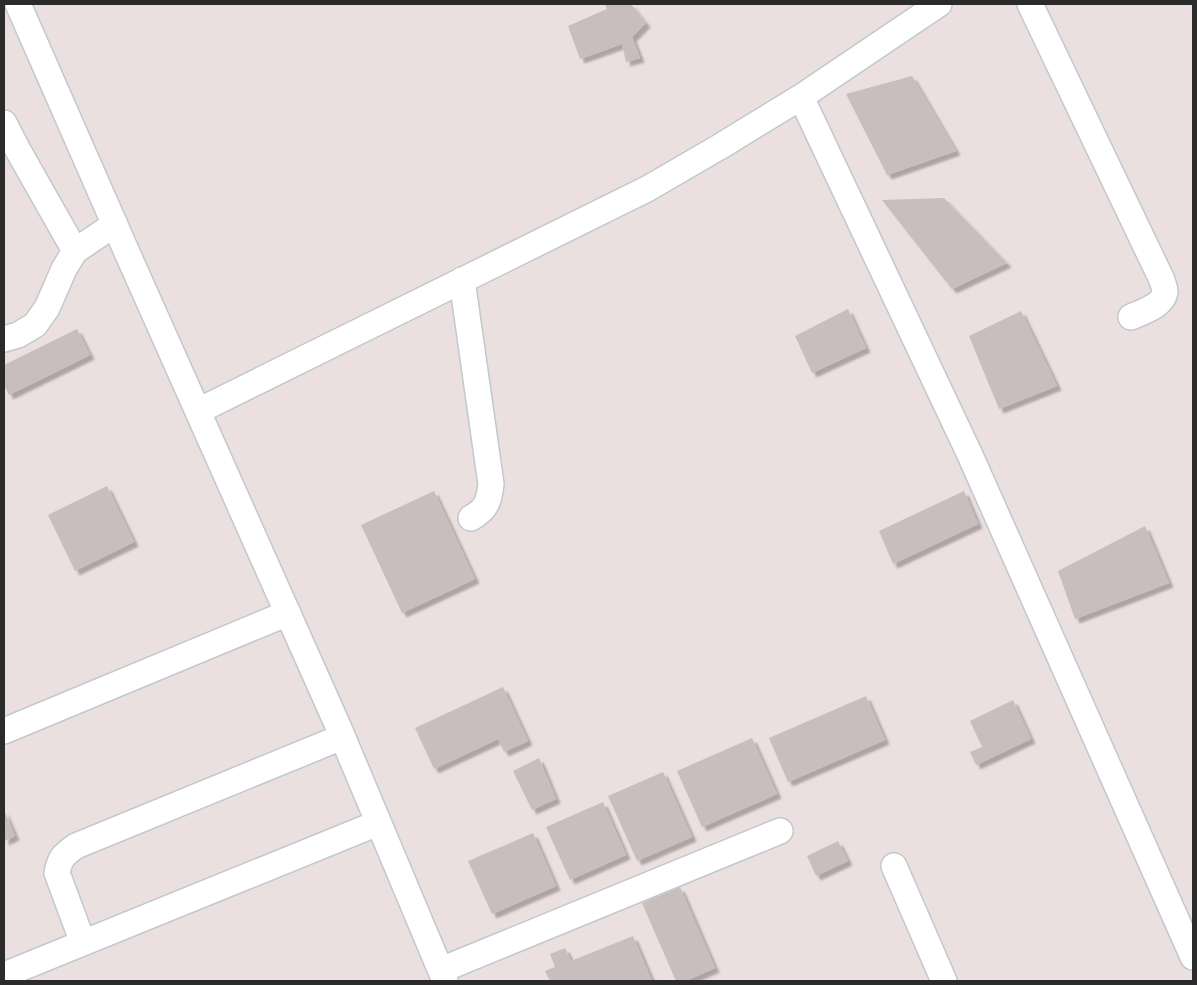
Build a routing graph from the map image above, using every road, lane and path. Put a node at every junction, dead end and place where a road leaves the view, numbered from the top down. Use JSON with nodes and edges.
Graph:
{"nodes":[{"id":1,"x":1030,"y":4,"type":"edge"},
{"id":2,"x":934,"y":5,"type":"edge"},
{"id":3,"x":14,"y":9,"type":"edge"},
{"id":4,"x":801,"y":97,"type":"junction"},
{"id":5,"x":4,"y":123,"type":"edge"},
{"id":6,"x":114,"y":224,"type":"junction"},
{"id":7,"x":75,"y":251,"type":"junction"},
{"id":8,"x":462,"y":280,"type":"junction"},
{"id":9,"x":1131,"y":317,"type":"dead end"},
{"id":10,"x":4,"y":339,"type":"edge"},
{"id":11,"x":198,"y":411,"type":"junction"},
{"id":12,"x":471,"y":518,"type":"dead end"},
{"id":13,"x":288,"y":613,"type":"junction"},
{"id":14,"x":4,"y":731,"type":"edge"},
{"id":15,"x":342,"y":737,"type":"junction"},
{"id":16,"x":378,"y":823,"type":"junction"},
{"id":17,"x":780,"y":831,"type":"dead end"},
{"id":18,"x":894,"y":866,"type":"dead end"},
{"id":19,"x":83,"y":943,"type":"junction"},
{"id":20,"x":1193,"y":957,"type":"edge"},
{"id":21,"x":4,"y":976,"type":"edge"},
{"id":22,"x":443,"y":976,"type":"edge"},
{"id":23,"x":944,"y":981,"type":"edge"}],
"edges":[{"from":1,"to":9,"type":"street"},
{"from":2,"to":4,"type":"street"},
{"from":3,"to":6,"type":"street"},
{"from":4,"to":8,"type":"street"},
{"from":4,"to":20,"type":"street"},
{"from":5,"to":7,"type":"street"},
{"from":6,"to":7,"type":"street"},
{"from":6,"to":11,"type":"street"},
{"from":7,"to":10,"type":"street"},
{"from":8,"to":11,"type":"street"},
{"from":8,"to":12,"type":"street"},
{"from":11,"to":13,"type":"street"},
{"from":13,"to":14,"type":"street"},
{"from":13,"to":15,"type":"street"},
{"from":15,"to":16,"type":"street"},
{"from":15,"to":19,"type":"street"},
{"from":16,"to":19,"type":"street"},
{"from":16,"to":22,"type":"street"},
{"from":17,"to":22,"type":"street"},
{"from":18,"to":23,"type":"street"},
{"from":19,"to":21,"type":"street"}]}
